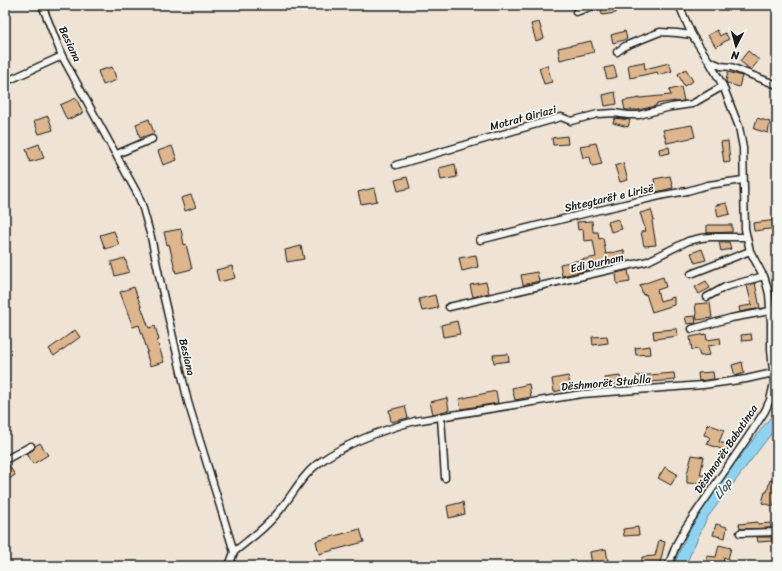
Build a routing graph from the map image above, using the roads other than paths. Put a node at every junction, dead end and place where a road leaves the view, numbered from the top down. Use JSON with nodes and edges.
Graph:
{"nodes":[{"id":1,"x":42,"y":5,"type":"edge"},
{"id":2,"x":597,"y":5,"type":"edge"},
{"id":3,"x":679,"y":5,"type":"edge"},
{"id":4,"x":576,"y":12,"type":"dead end"},
{"id":5,"x":692,"y":35,"type":"junction"},
{"id":6,"x":617,"y":52,"type":"dead end"},
{"id":7,"x":62,"y":56,"type":"junction"},
{"id":8,"x":710,"y":62,"type":"junction"},
{"id":9,"x":5,"y":82,"type":"edge"},
{"id":10,"x":777,"y":85,"type":"edge"},
{"id":11,"x":723,"y":86,"type":"junction"},
{"id":12,"x":152,"y":139,"type":"dead end"},
{"id":13,"x":117,"y":154,"type":"junction"},
{"id":14,"x":396,"y":164,"type":"dead end"},
{"id":15,"x":743,"y":180,"type":"junction"},
{"id":16,"x":746,"y":237,"type":"junction"},
{"id":17,"x":480,"y":240,"type":"dead end"},
{"id":18,"x":750,"y":251,"type":"junction"},
{"id":19,"x":691,"y":274,"type":"dead end"},
{"id":20,"x":764,"y":276,"type":"junction"},
{"id":21,"x":707,"y":297,"type":"dead end"},
{"id":22,"x":449,"y":307,"type":"dead end"},
{"id":23,"x":770,"y":311,"type":"junction"},
{"id":24,"x":692,"y":329,"type":"dead end"},
{"id":25,"x":773,"y":373,"type":"junction"},
{"id":26,"x":441,"y":417,"type":"junction"},
{"id":27,"x":31,"y":446,"type":"dead end"},
{"id":28,"x":5,"y":460,"type":"edge"},
{"id":29,"x":445,"y":478,"type":"dead end"},
{"id":30,"x":777,"y":532,"type":"edge"},
{"id":31,"x":740,"y":533,"type":"dead end"},
{"id":32,"x":234,"y":552,"type":"junction"},
{"id":33,"x":229,"y":566,"type":"edge"},
{"id":34,"x":668,"y":566,"type":"edge"}],
"edges":[{"from":1,"to":7,"type":"street","name":"Besiana"},
{"from":2,"to":4,"type":"street"},
{"from":3,"to":5,"type":"street","name":"Dëshmorët Babatinca"},
{"from":5,"to":6,"type":"street"},
{"from":5,"to":8,"type":"street","name":"Dëshmorët Babatinca"},
{"from":7,"to":9,"type":"street"},
{"from":7,"to":13,"type":"street","name":"Besiana"},
{"from":8,"to":10,"type":"street"},
{"from":8,"to":11,"type":"street","name":"Dëshmorët Babatinca"},
{"from":11,"to":14,"type":"street","name":"Motrat Qiriazi"},
{"from":11,"to":15,"type":"street","name":"Dëshmorët Babatinca"},
{"from":12,"to":13,"type":"street"},
{"from":13,"to":32,"type":"street","name":"Besiana"},
{"from":15,"to":16,"type":"street","name":"Dëshmorët Babatinca"},
{"from":15,"to":17,"type":"street","name":"Shtegtarët e Lirisë"},
{"from":16,"to":18,"type":"street","name":"Dëshmorët Babatinca"},
{"from":16,"to":22,"type":"street","name":"Edi Durham"},
{"from":18,"to":19,"type":"street"},
{"from":18,"to":20,"type":"street","name":"Dëshmorët Babatinca"},
{"from":20,"to":21,"type":"street"},
{"from":20,"to":23,"type":"street","name":"Dëshmorët Babatinca"},
{"from":23,"to":24,"type":"street"},
{"from":23,"to":25,"type":"street","name":"Dëshmorët Babatinca"},
{"from":25,"to":26,"type":"street","name":"Dëshmorët Stublla"},
{"from":25,"to":34,"type":"street","name":"Dëshmorët Babatinca"},
{"from":26,"to":29,"type":"street"},
{"from":26,"to":32,"type":"street","name":"Dëshmorët Stublla"},
{"from":27,"to":28,"type":"street"},
{"from":30,"to":31,"type":"street"},
{"from":32,"to":33,"type":"street"}]}
